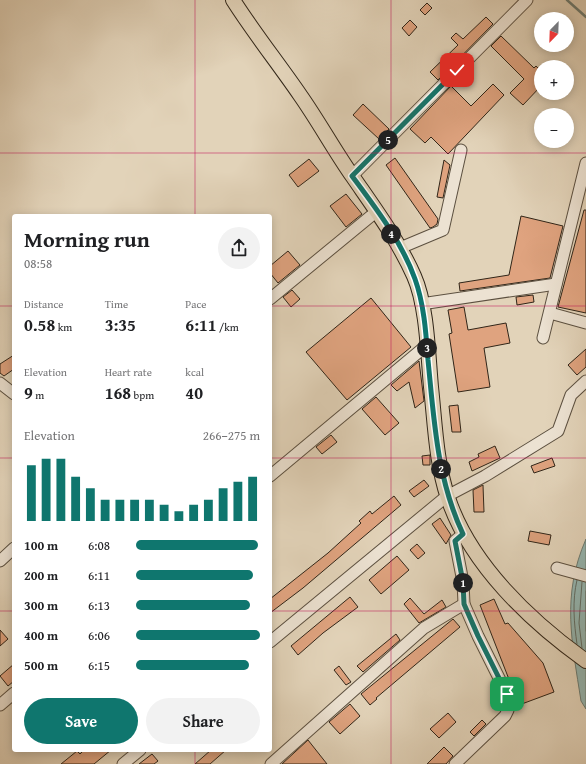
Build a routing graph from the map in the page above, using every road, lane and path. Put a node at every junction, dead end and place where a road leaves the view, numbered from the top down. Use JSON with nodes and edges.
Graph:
{"nodes":[{"id":1,"x":233,"y":0,"type":"edge"},
{"id":2,"x":527,"y":0,"type":"edge"},
{"id":3,"x":461,"y":150,"type":"dead end"},
{"id":4,"x":586,"y":163,"type":"edge"},
{"id":5,"x":352,"y":176,"type":"junction"},
{"id":6,"x":377,"y":211,"type":"junction"},
{"id":7,"x":400,"y":248,"type":"junction"},
{"id":8,"x":556,"y":284,"type":"junction"},
{"id":9,"x":272,"y":298,"type":"edge"},
{"id":10,"x":421,"y":304,"type":"junction"},
{"id":11,"x":550,"y":313,"type":"junction"},
{"id":12,"x":586,"y":323,"type":"edge"},
{"id":13,"x":544,"y":338,"type":"dead end"},
{"id":14,"x":427,"y":346,"type":"junction"},
{"id":15,"x":586,"y":380,"type":"edge"},
{"id":16,"x":0,"y":383,"type":"edge"},
{"id":17,"x":12,"y":392,"type":"edge"},
{"id":18,"x":272,"y":474,"type":"edge"},
{"id":19,"x":447,"y":496,"type":"junction"},
{"id":20,"x":463,"y":534,"type":"junction"},
{"id":21,"x":12,"y":550,"type":"edge"},
{"id":22,"x":0,"y":561,"type":"edge"},
{"id":23,"x":557,"y":568,"type":"dead end"},
{"id":24,"x":586,"y":576,"type":"edge"},
{"id":25,"x":464,"y":604,"type":"junction"},
{"id":26,"x":272,"y":640,"type":"edge"},
{"id":27,"x":586,"y":661,"type":"edge"},
{"id":28,"x":12,"y":695,"type":"edge"},
{"id":29,"x":0,"y":705,"type":"edge"},
{"id":30,"x":138,"y":752,"type":"edge"},
{"id":31,"x":123,"y":764,"type":"edge"},
{"id":32,"x":271,"y":764,"type":"edge"},
{"id":33,"x":455,"y":764,"type":"edge"}],
"edges":[{"from":1,"to":5,"type":"main road"},
{"from":2,"to":5,"type":"street"},
{"from":3,"to":7,"type":"street"},
{"from":4,"to":8,"type":"street"},
{"from":5,"to":6,"type":"main road"},
{"from":6,"to":7,"type":"main road"},
{"from":6,"to":9,"type":"street"},
{"from":7,"to":10,"type":"main road"},
{"from":8,"to":10,"type":"street"},
{"from":8,"to":11,"type":"street"},
{"from":10,"to":14,"type":"main road"},
{"from":11,"to":12,"type":"street"},
{"from":11,"to":13,"type":"street"},
{"from":14,"to":18,"type":"street"},
{"from":14,"to":19,"type":"main road"},
{"from":15,"to":19,"type":"street"},
{"from":16,"to":17,"type":"street"},
{"from":19,"to":20,"type":"main road"},
{"from":19,"to":26,"type":"street"},
{"from":20,"to":25,"type":"street"},
{"from":20,"to":27,"type":"main road"},
{"from":21,"to":22,"type":"street"},
{"from":23,"to":24,"type":"street"},
{"from":25,"to":32,"type":"street"},
{"from":25,"to":33,"type":"street"},
{"from":28,"to":29,"type":"street"},
{"from":30,"to":31,"type":"street"}]}
